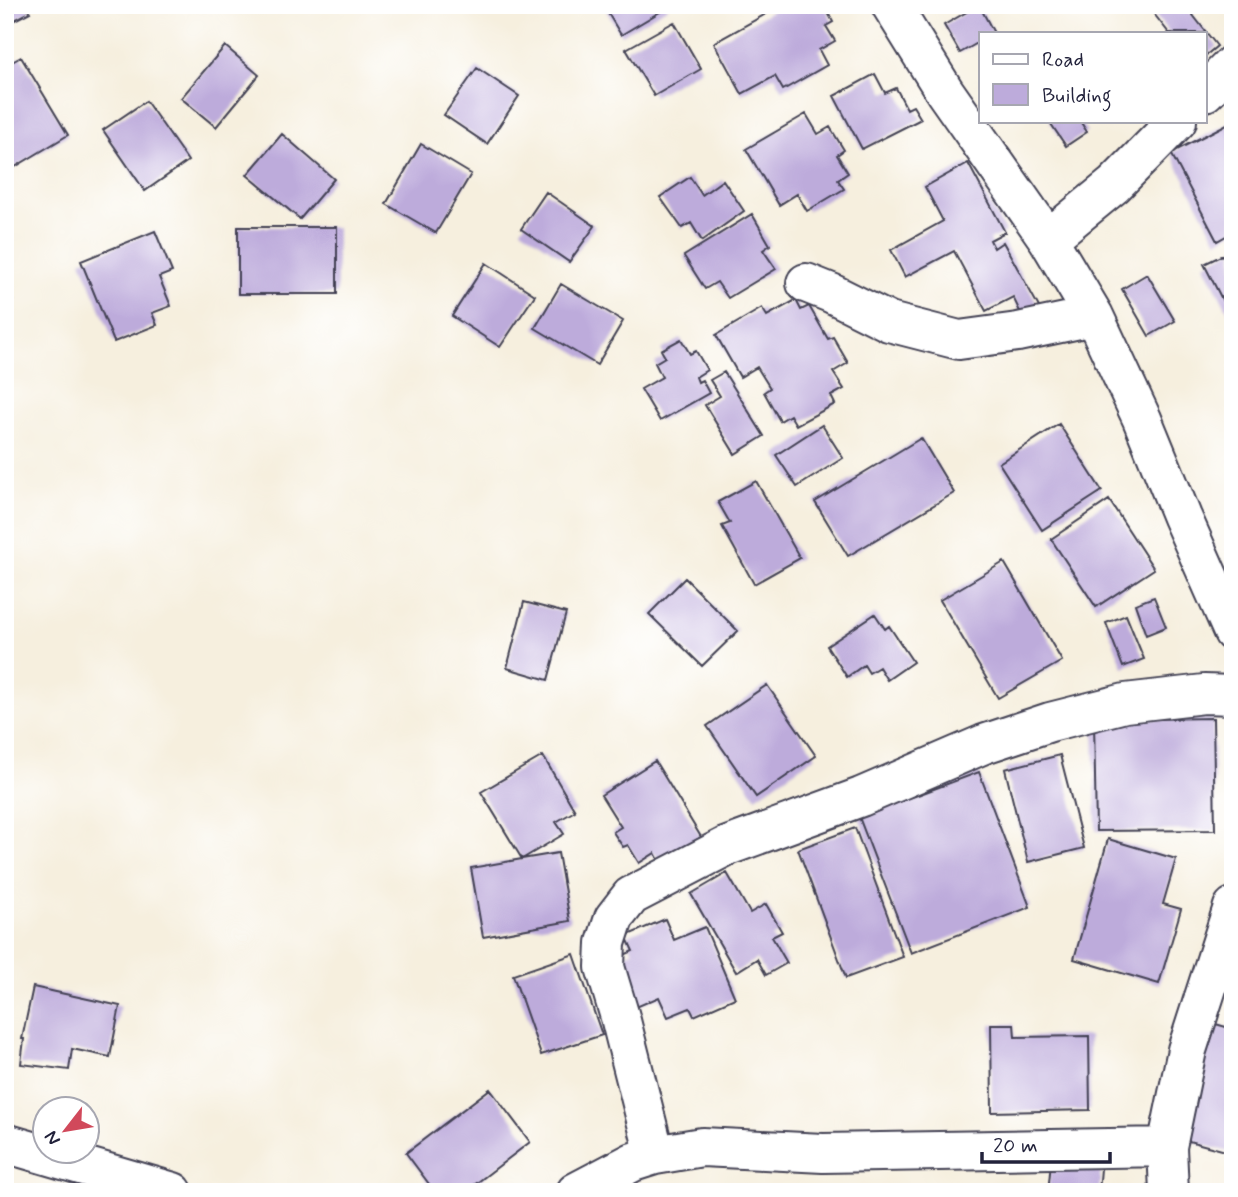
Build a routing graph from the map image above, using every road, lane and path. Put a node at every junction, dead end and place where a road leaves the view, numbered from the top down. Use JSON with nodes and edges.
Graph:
{"nodes":[{"id":1,"x":891,"y":5,"type":"edge"},
{"id":2,"x":1233,"y":64,"type":"edge"},
{"id":3,"x":1206,"y":91,"type":"edge"},
{"id":4,"x":1176,"y":122,"type":"edge"},
{"id":5,"x":1048,"y":239,"type":"junction"},
{"id":6,"x":806,"y":283,"type":"dead end"},
{"id":7,"x":1094,"y":316,"type":"junction"},
{"id":8,"x":1233,"y":632,"type":"edge"},
{"id":9,"x":1233,"y":695,"type":"edge"},
{"id":10,"x":1233,"y":907,"type":"edge"},
{"id":11,"x":5,"y":1143,"type":"edge"},
{"id":12,"x":1167,"y":1147,"type":"junction"},
{"id":13,"x":655,"y":1155,"type":"junction"},
{"id":14,"x":173,"y":1192,"type":"edge"},
{"id":15,"x":576,"y":1192,"type":"edge"},
{"id":16,"x":1169,"y":1192,"type":"edge"}],
"edges":[{"from":1,"to":5,"type":"street"},
{"from":2,"to":3,"type":"street"},
{"from":4,"to":5,"type":"street"},
{"from":5,"to":7,"type":"street"},
{"from":6,"to":7,"type":"street"},
{"from":7,"to":8,"type":"street"},
{"from":9,"to":13,"type":"street"},
{"from":10,"to":12,"type":"street"},
{"from":11,"to":14,"type":"street"},
{"from":12,"to":13,"type":"street"},
{"from":12,"to":16,"type":"street"},
{"from":13,"to":15,"type":"street"}]}
